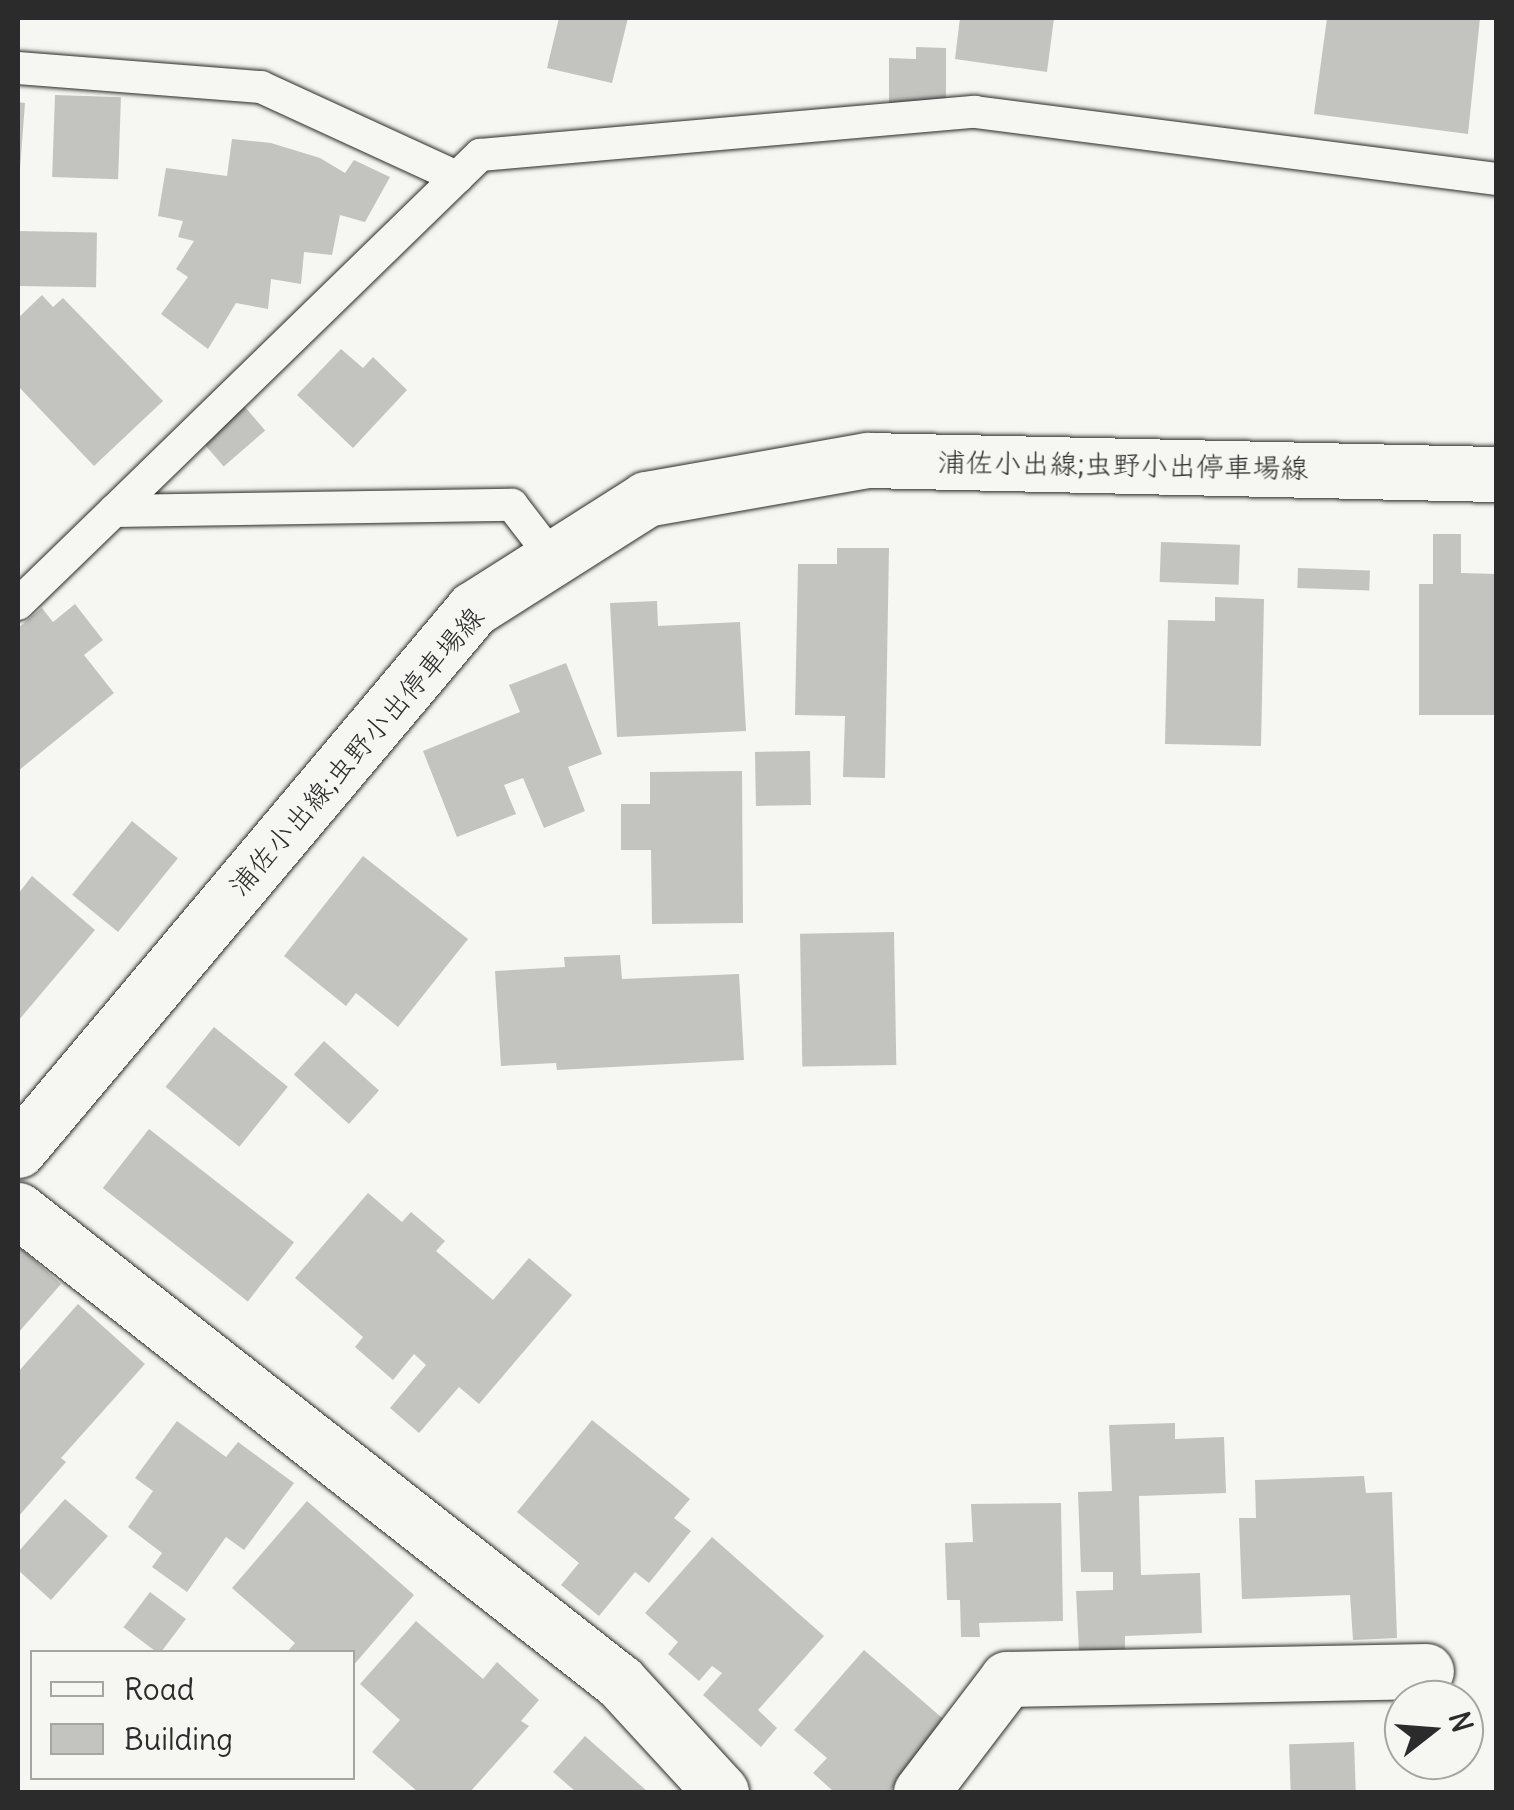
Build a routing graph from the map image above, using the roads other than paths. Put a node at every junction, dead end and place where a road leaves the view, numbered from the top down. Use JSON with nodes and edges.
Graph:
{"nodes":[{"id":1,"x":18,"y":68,"type":"edge"},
{"id":2,"x":457,"y":177,"type":"junction"},
{"id":3,"x":1496,"y":179,"type":"edge"},
{"id":4,"x":1496,"y":474,"type":"edge"},
{"id":5,"x":114,"y":511,"type":"junction"},
{"id":6,"x":553,"y":558,"type":"junction"},
{"id":7,"x":18,"y":604,"type":"edge"},
{"id":8,"x":18,"y":1150,"type":"edge"},
{"id":9,"x":18,"y":1210,"type":"edge"},
{"id":10,"x":1426,"y":1670,"type":"dead end"},
{"id":11,"x":721,"y":1792,"type":"edge"},
{"id":12,"x":921,"y":1792,"type":"edge"}],
"edges":[{"from":1,"to":2,"type":"lane"},
{"from":2,"to":3,"type":"lane"},
{"from":2,"to":5,"type":"lane"},
{"from":4,"to":6,"type":"main road","name":"浦佐小出線;虫野小出停車場線"},
{"from":5,"to":6,"type":"lane"},
{"from":5,"to":7,"type":"lane"},
{"from":6,"to":8,"type":"main road","name":"浦佐小出線;虫野小出停車場線"},
{"from":9,"to":11,"type":"main road"},
{"from":10,"to":12,"type":"main road"}]}
